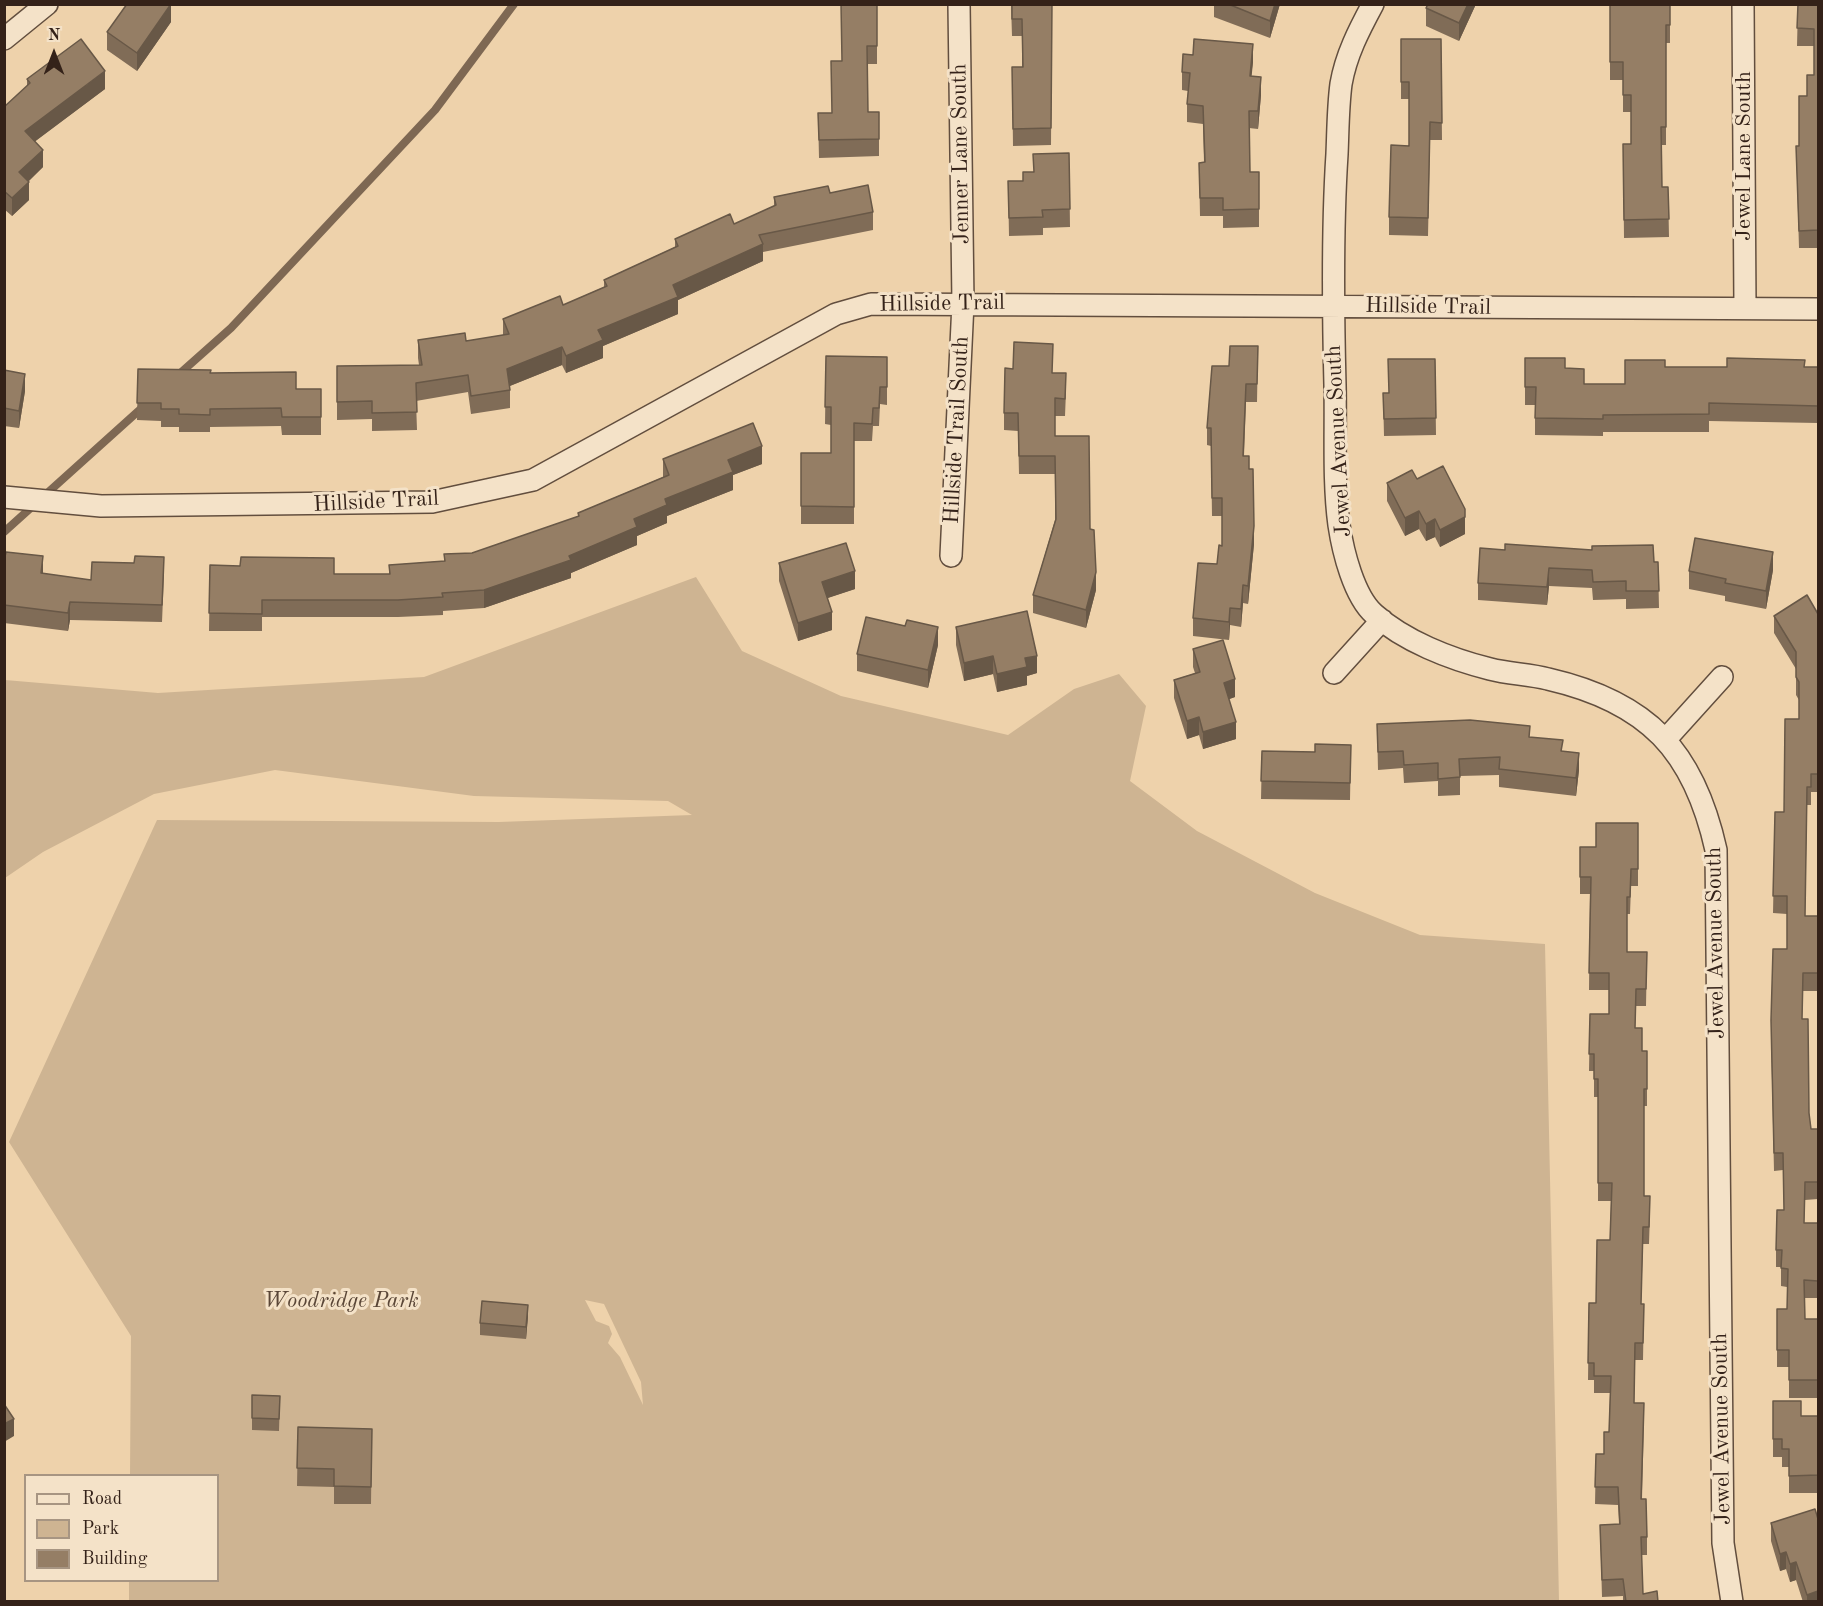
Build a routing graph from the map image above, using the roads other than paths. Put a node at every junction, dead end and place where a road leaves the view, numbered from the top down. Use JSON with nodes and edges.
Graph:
{"nodes":[{"id":1,"x":47,"y":4,"type":"edge"},
{"id":2,"x":959,"y":4,"type":"edge"},
{"id":3,"x":1373,"y":4,"type":"edge"},
{"id":4,"x":1743,"y":4,"type":"edge"},
{"id":5,"x":4,"y":39,"type":"edge"},
{"id":6,"x":963,"y":303,"type":"junction"},
{"id":7,"x":1333,"y":306,"type":"junction"},
{"id":8,"x":1744,"y":308,"type":"junction"},
{"id":9,"x":1818,"y":309,"type":"edge"},
{"id":10,"x":4,"y":497,"type":"edge"},
{"id":11,"x":951,"y":556,"type":"dead end"},
{"id":12,"x":1382,"y":620,"type":"junction"},
{"id":13,"x":1334,"y":673,"type":"dead end"},
{"id":14,"x":1722,"y":677,"type":"dead end"},
{"id":15,"x":1666,"y":739,"type":"junction"},
{"id":16,"x":1732,"y":1602,"type":"edge"}],
"edges":[{"from":1,"to":5,"type":"street"},
{"from":2,"to":6,"type":"street","name":"Jenner Lane South"},
{"from":3,"to":7,"type":"street","name":"Jewel Avenue South"},
{"from":4,"to":8,"type":"street","name":"Jewel Lane South"},
{"from":6,"to":7,"type":"street","name":"Hillside Trail"},
{"from":6,"to":10,"type":"street","name":"Hillside Trail"},
{"from":6,"to":11,"type":"street","name":"Hillside Trail South"},
{"from":7,"to":8,"type":"street","name":"Hillside Trail"},
{"from":7,"to":12,"type":"street","name":"Jewel Avenue South"},
{"from":8,"to":9,"type":"street","name":"Hillside Trail"},
{"from":12,"to":13,"type":"street"},
{"from":12,"to":15,"type":"street","name":"Jewel Avenue South"},
{"from":14,"to":15,"type":"street"},
{"from":15,"to":16,"type":"street","name":"Jewel Avenue South"}]}
